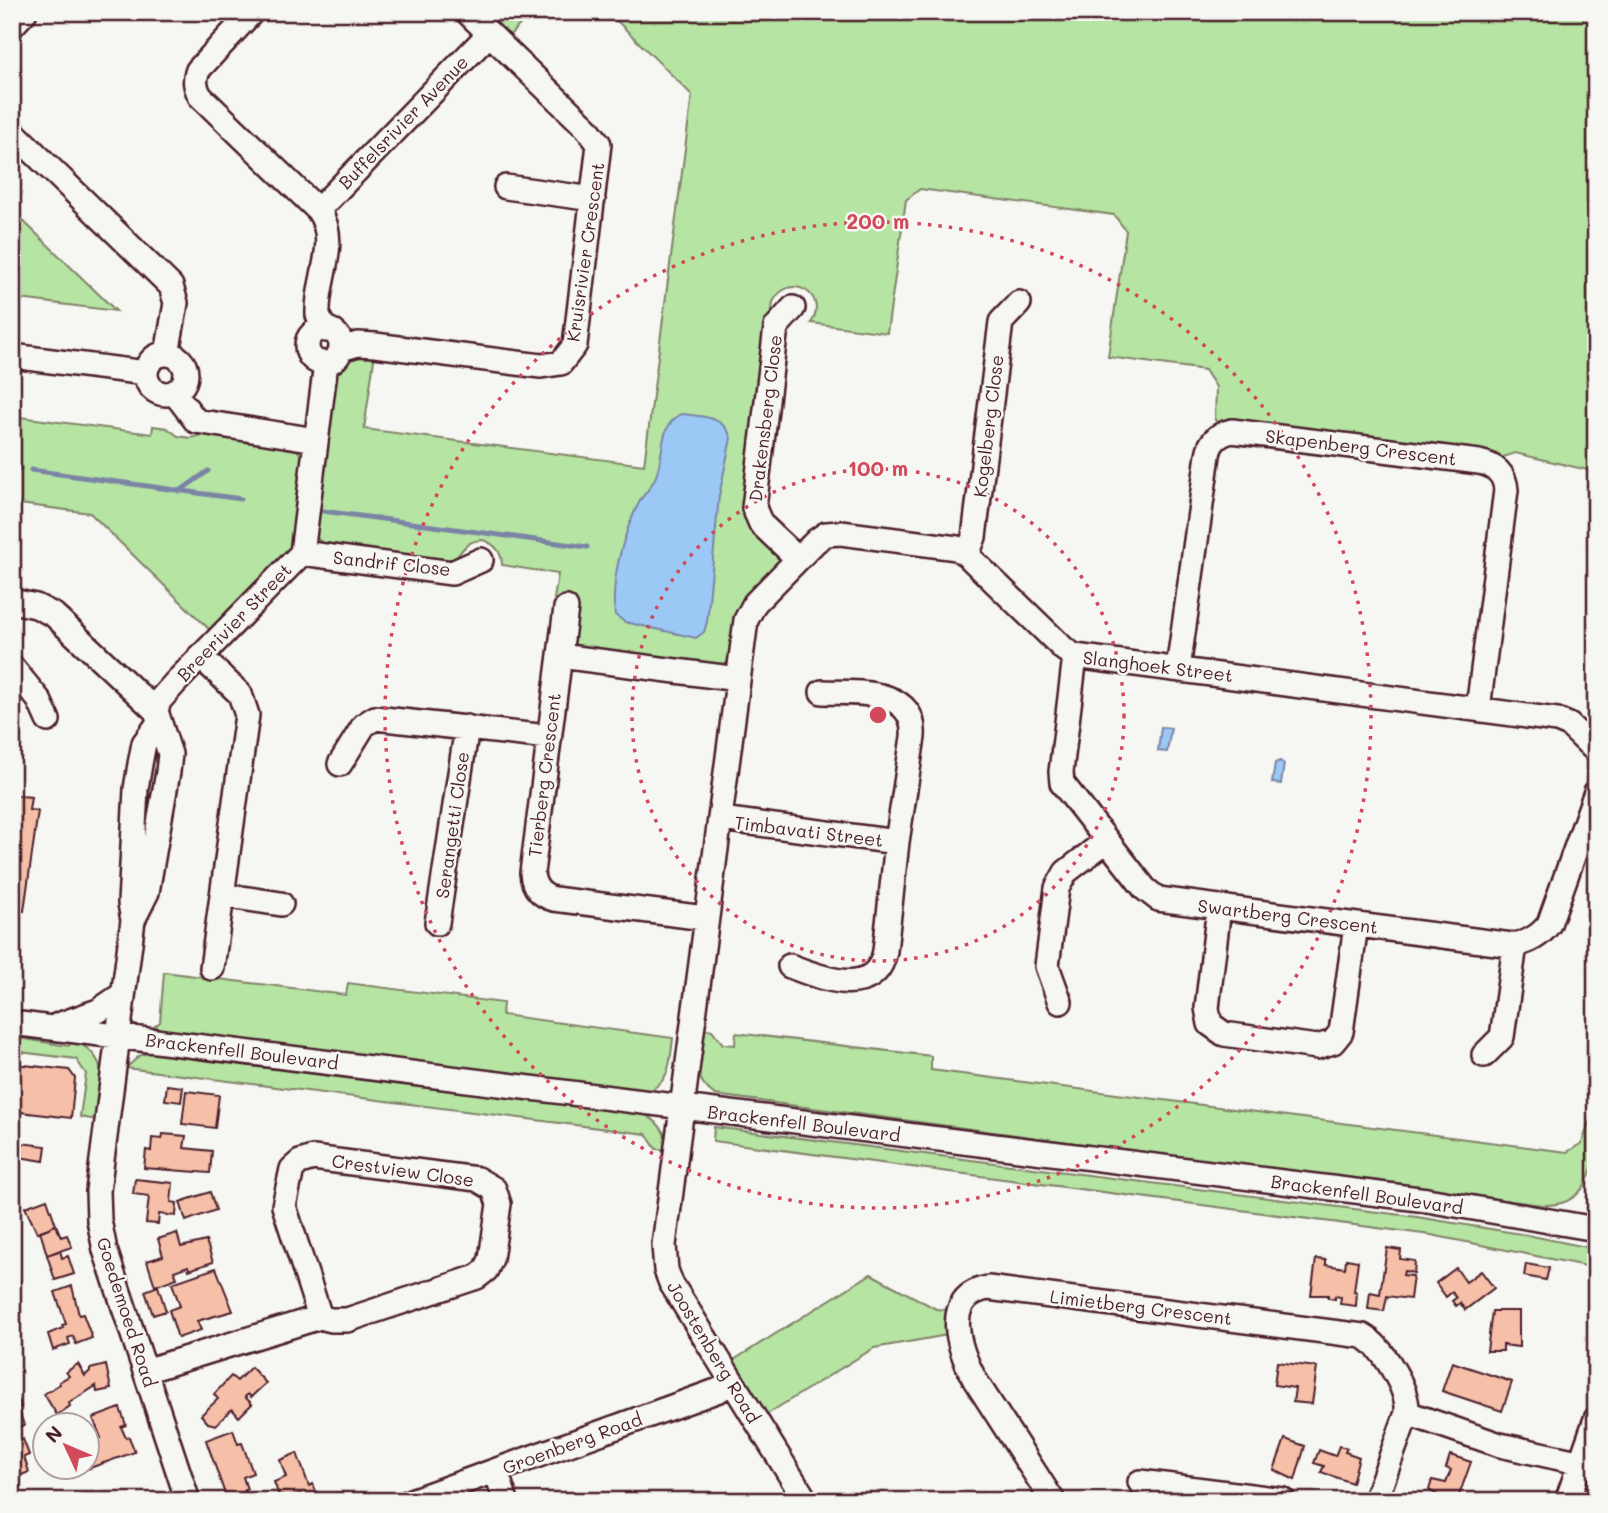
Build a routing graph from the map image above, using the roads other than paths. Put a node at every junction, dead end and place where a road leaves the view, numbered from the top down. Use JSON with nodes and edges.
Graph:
{"nodes":[{"id":1,"x":25,"y":12,"type":"edge"},
{"id":2,"x":252,"y":12,"type":"edge"},
{"id":3,"x":467,"y":12,"type":"edge"},
{"id":4,"x":12,"y":26,"type":"edge"},
{"id":5,"x":489,"y":34,"type":"junction"},
{"id":6,"x":12,"y":131,"type":"edge"},
{"id":7,"x":506,"y":187,"type":"dead end"},
{"id":8,"x":593,"y":199,"type":"junction"},
{"id":9,"x":318,"y":210,"type":"junction"},
{"id":10,"x":1019,"y":303,"type":"dead end"},
{"id":11,"x":793,"y":308,"type":"dead end"},
{"id":12,"x":326,"y":330,"type":"junction"},
{"id":13,"x":167,"y":354,"type":"junction"},
{"id":14,"x":12,"y":356,"type":"edge"},
{"id":15,"x":333,"y":356,"type":"junction"},
{"id":16,"x":146,"y":373,"type":"junction"},
{"id":17,"x":174,"y":392,"type":"junction"},
{"id":18,"x":316,"y":440,"type":"junction"},
{"id":19,"x":302,"y":553,"type":"junction"},
{"id":20,"x":967,"y":555,"type":"junction"},
{"id":21,"x":798,"y":559,"type":"junction"},
{"id":22,"x":481,"y":560,"type":"dead end"},
{"id":23,"x":13,"y":608,"type":"edge"},
{"id":24,"x":566,"y":608,"type":"dead end"},
{"id":25,"x":200,"y":656,"type":"junction"},
{"id":26,"x":560,"y":656,"type":"junction"},
{"id":27,"x":1075,"y":656,"type":"junction"},
{"id":28,"x":12,"y":667,"type":"edge"},
{"id":29,"x":1178,"y":669,"type":"junction"},
{"id":30,"x":738,"y":679,"type":"junction"},
{"id":31,"x":822,"y":692,"type":"dead end"},
{"id":32,"x":1478,"y":709,"type":"junction"},
{"id":33,"x":157,"y":717,"type":"junction"},
{"id":34,"x":48,"y":720,"type":"dead end"},
{"id":35,"x":467,"y":727,"type":"junction"},
{"id":36,"x":548,"y":737,"type":"junction"},
{"id":37,"x":1596,"y":751,"type":"edge"},
{"id":38,"x":340,"y":764,"type":"dead end"},
{"id":39,"x":1596,"y":792,"type":"edge"},
{"id":40,"x":721,"y":819,"type":"junction"},
{"id":41,"x":1107,"y":841,"type":"junction"},
{"id":42,"x":897,"y":842,"type":"junction"},
{"id":43,"x":222,"y":895,"type":"junction"},
{"id":44,"x":281,"y":904,"type":"dead end"},
{"id":45,"x":1219,"y":907,"type":"junction"},
{"id":46,"x":705,"y":918,"type":"junction"},
{"id":47,"x":133,"y":920,"type":"joint"},
{"id":48,"x":437,"y":923,"type":"dead end"},
{"id":49,"x":1356,"y":925,"type":"junction"},
{"id":50,"x":1515,"y":944,"type":"junction"},
{"id":51,"x":790,"y":965,"type":"dead end"},
{"id":52,"x":212,"y":968,"type":"dead end"},
{"id":53,"x":695,"y":994,"type":"joint"},
{"id":54,"x":123,"y":995,"type":"junction"},
{"id":55,"x":1059,"y":1002,"type":"dead end"},
{"id":56,"x":12,"y":1023,"type":"edge"},
{"id":57,"x":52,"y":1027,"type":"junction"},
{"id":58,"x":118,"y":1035,"type":"junction"},
{"id":59,"x":1485,"y":1055,"type":"dead end"},
{"id":60,"x":682,"y":1108,"type":"junction"},
{"id":61,"x":1595,"y":1225,"type":"edge"},
{"id":62,"x":320,"y":1317,"type":"junction"},
{"id":63,"x":145,"y":1371,"type":"junction"},
{"id":64,"x":732,"y":1382,"type":"junction"},
{"id":65,"x":1407,"y":1413,"type":"junction"},
{"id":66,"x":1596,"y":1419,"type":"edge"},
{"id":67,"x":1588,"y":1464,"type":"edge"},
{"id":68,"x":496,"y":1471,"type":"junction"},
{"id":69,"x":1140,"y":1482,"type":"dead end"},
{"id":70,"x":1187,"y":1495,"type":"edge"},
{"id":71,"x":1283,"y":1500,"type":"edge"},
{"id":72,"x":188,"y":1501,"type":"edge"},
{"id":73,"x":411,"y":1501,"type":"edge"},
{"id":74,"x":506,"y":1501,"type":"edge"},
{"id":75,"x":806,"y":1501,"type":"edge"},
{"id":76,"x":1053,"y":1501,"type":"edge"},
{"id":77,"x":1375,"y":1501,"type":"edge"},
{"id":78,"x":1567,"y":1501,"type":"edge"}],
"edges":[{"from":1,"to":4,"type":"street"},
{"from":2,"to":9,"type":"street"},
{"from":3,"to":5,"type":"street","name":"Kruisrivier Crescent"},
{"from":5,"to":8,"type":"street","name":"Kruisrivier Crescent"},
{"from":5,"to":9,"type":"street","name":"Buffelsrivier Avenue"},
{"from":6,"to":13,"type":"street"},
{"from":7,"to":8,"type":"street"},
{"from":8,"to":15,"type":"street","name":"Kruisrivier Crescent"},
{"from":9,"to":12,"type":"street"},
{"from":10,"to":20,"type":"street","name":"Kogelberg Close"},
{"from":11,"to":21,"type":"street","name":"Drakensberg Close"},
{"from":12,"to":15,"type":"street"},
{"from":12,"to":15,"type":"street"},
{"from":13,"to":16,"type":"street"},
{"from":13,"to":17,"type":"street"},
{"from":14,"to":16,"type":"street"},
{"from":15,"to":18,"type":"street","name":"Breerivier Street"},
{"from":16,"to":17,"type":"street"},
{"from":17,"to":18,"type":"street"},
{"from":18,"to":19,"type":"street","name":"Breerivier Street"},
{"from":19,"to":22,"type":"street","name":"Sandrif Close"},
{"from":19,"to":25,"type":"street","name":"Breerivier Street"},
{"from":20,"to":21,"type":"street","name":"Slanghoek Street"},
{"from":20,"to":27,"type":"street","name":"Slanghoek Street"},
{"from":21,"to":30,"type":"street","name":"Slanghoek Street"},
{"from":23,"to":33,"type":"street"},
{"from":24,"to":26,"type":"street","name":"Tierberg Crescent"},
{"from":25,"to":33,"type":"street","name":"Breerivier Street"},
{"from":25,"to":43,"type":"street"},
{"from":26,"to":30,"type":"street"},
{"from":26,"to":36,"type":"street","name":"Tierberg Crescent"},
{"from":27,"to":29,"type":"street","name":"Slanghoek Street"},
{"from":27,"to":41,"type":"street","name":"Swartberg Crescent"},
{"from":28,"to":34,"type":"street"},
{"from":29,"to":32,"type":"street","name":"Slanghoek Street"},
{"from":29,"to":32,"type":"street","name":"Skapenberg Crescent"},
{"from":30,"to":40,"type":"street","name":"Slanghoek Street"},
{"from":31,"to":42,"type":"street","name":"Timbavati Street"},
{"from":32,"to":37,"type":"street","name":"Slanghoek Street"},
{"from":33,"to":47,"type":"street","name":"Breerivier Street"},
{"from":35,"to":36,"type":"street","name":"Serangetti Close"},
{"from":35,"to":38,"type":"street","name":"Serangetti Close"},
{"from":35,"to":48,"type":"street","name":"Serangetti Close"},
{"from":36,"to":46,"type":"street","name":"Tierberg Crescent"},
{"from":39,"to":50,"type":"street"},
{"from":40,"to":42,"type":"street","name":"Timbavati Street"},
{"from":40,"to":46,"type":"street","name":"Slanghoek Street"},
{"from":41,"to":45,"type":"street","name":"Swartberg Crescent"},
{"from":41,"to":55,"type":"street"},
{"from":42,"to":51,"type":"street","name":"Timbavati Street"},
{"from":43,"to":44,"type":"street"},
{"from":43,"to":52,"type":"street"},
{"from":45,"to":49,"type":"street","name":"Swartberg Crescent"},
{"from":45,"to":49,"type":"street"},
{"from":46,"to":53,"type":"street","name":"Slanghoek Street"},
{"from":47,"to":54,"type":"street","name":"Goedemoed Road"},
{"from":49,"to":50,"type":"street","name":"Swartberg Crescent"},
{"from":50,"to":59,"type":"street"},
{"from":53,"to":60,"type":"street","name":"Joostenberg Road"},
{"from":54,"to":57,"type":"street"},
{"from":54,"to":58,"type":"street","name":"Goedemoed Road"},
{"from":56,"to":57,"type":"street","name":"Brackenfell Boulevard"},
{"from":57,"to":58,"type":"street","name":"Brackenfell Boulevard"},
{"from":58,"to":60,"type":"street","name":"Brackenfell Boulevard"},
{"from":58,"to":63,"type":"street","name":"Goedemoed Road"},
{"from":60,"to":61,"type":"street","name":"Brackenfell Boulevard"},
{"from":60,"to":64,"type":"street","name":"Joostenberg Road"},
{"from":62,"to":62,"type":"street","name":"Crestview Close"},
{"from":62,"to":63,"type":"street","name":"Crestview Close"},
{"from":63,"to":72,"type":"street","name":"Goedemoed Road"},
{"from":64,"to":68,"type":"street","name":"Groenberg Road"},
{"from":64,"to":75,"type":"street","name":"Joostenberg Road"},
{"from":65,"to":67,"type":"street"},
{"from":65,"to":76,"type":"street","name":"Limietberg Crescent"},
{"from":65,"to":77,"type":"street"},
{"from":66,"to":67,"type":"street"},
{"from":67,"to":78,"type":"street"},
{"from":68,"to":73,"type":"street","name":"Groenberg Road"},
{"from":68,"to":74,"type":"street"},
{"from":69,"to":70,"type":"street"},
{"from":70,"to":71,"type":"street"}]}
